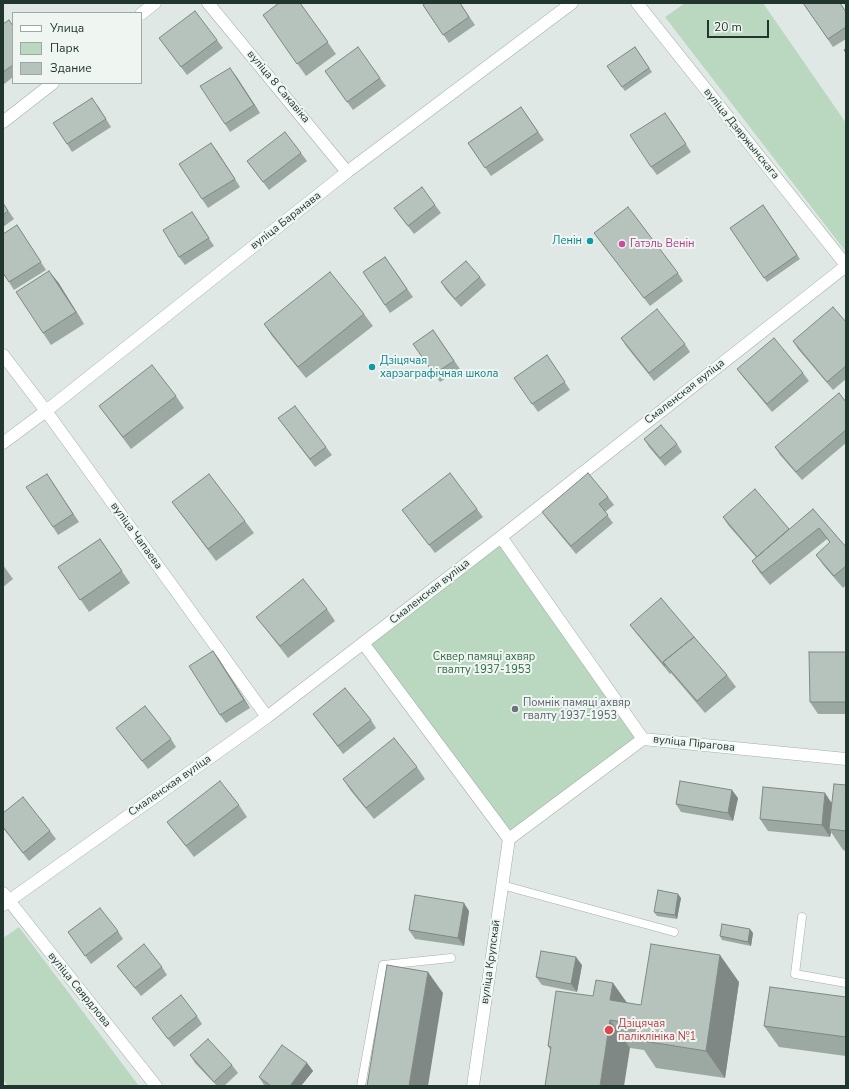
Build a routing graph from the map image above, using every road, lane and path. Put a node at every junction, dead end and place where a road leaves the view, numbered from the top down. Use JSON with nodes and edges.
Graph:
{"nodes":[{"id":1,"x":155,"y":3,"type":"edge"},
{"id":2,"x":208,"y":3,"type":"edge"},
{"id":3,"x":572,"y":3,"type":"edge"},
{"id":4,"x":637,"y":3,"type":"edge"},
{"id":5,"x":142,"y":13,"type":"edge"},
{"id":6,"x":52,"y":84,"type":"edge"},
{"id":7,"x":3,"y":122,"type":"edge"},
{"id":8,"x":347,"y":172,"type":"junction"},
{"id":9,"x":846,"y":265,"type":"edge"},
{"id":10,"x":3,"y":355,"type":"edge"},
{"id":11,"x":46,"y":411,"type":"junction"},
{"id":12,"x":3,"y":443,"type":"edge"},
{"id":13,"x":501,"y":537,"type":"junction"},
{"id":14,"x":363,"y":644,"type":"junction"},
{"id":15,"x":267,"y":717,"type":"junction"},
{"id":16,"x":643,"y":739,"type":"junction"},
{"id":17,"x":846,"y":759,"type":"edge"},
{"id":18,"x":509,"y":839,"type":"junction"},
{"id":19,"x":502,"y":884,"type":"junction"},
{"id":20,"x":5,"y":900,"type":"edge"},
{"id":21,"x":802,"y":917,"type":"dead end"},
{"id":22,"x":674,"y":932,"type":"dead end"},
{"id":23,"x":451,"y":958,"type":"dead end"},
{"id":24,"x":846,"y":983,"type":"edge"},
{"id":25,"x":156,"y":1086,"type":"edge"},
{"id":26,"x":360,"y":1086,"type":"edge"},
{"id":27,"x":473,"y":1086,"type":"edge"}],
"edges":[{"from":1,"to":5,"type":"street"},
{"from":2,"to":8,"type":"street","name":"вуліца 8 Сакавіка"},
{"from":3,"to":8,"type":"street","name":"вуліца Баранава"},
{"from":4,"to":9,"type":"street","name":"вуліца Дзяржынскага"},
{"from":6,"to":7,"type":"street"},
{"from":8,"to":11,"type":"street","name":"вуліца Баранава"},
{"from":9,"to":13,"type":"street","name":"Смаленская вуліца"},
{"from":10,"to":11,"type":"street","name":"вуліца Чапаева"},
{"from":11,"to":12,"type":"street","name":"вуліца Баранава"},
{"from":11,"to":15,"type":"street","name":"вуліца Чапаева"},
{"from":13,"to":14,"type":"street","name":"Смаленская вуліца"},
{"from":13,"to":16,"type":"street","name":"вуліца Пірагова"},
{"from":14,"to":15,"type":"street","name":"Смаленская вуліца"},
{"from":14,"to":18,"type":"street"},
{"from":15,"to":20,"type":"street","name":"Смаленская вуліца"},
{"from":16,"to":17,"type":"street","name":"вуліца Пірагова"},
{"from":16,"to":18,"type":"street"},
{"from":18,"to":19,"type":"street","name":"вуліца Крупскай"},
{"from":19,"to":22,"type":"lane"},
{"from":19,"to":27,"type":"street","name":"вуліца Крупскай"},
{"from":20,"to":25,"type":"street","name":"вуліца Свярдлова"},
{"from":21,"to":24,"type":"lane"},
{"from":23,"to":26,"type":"lane"}]}
